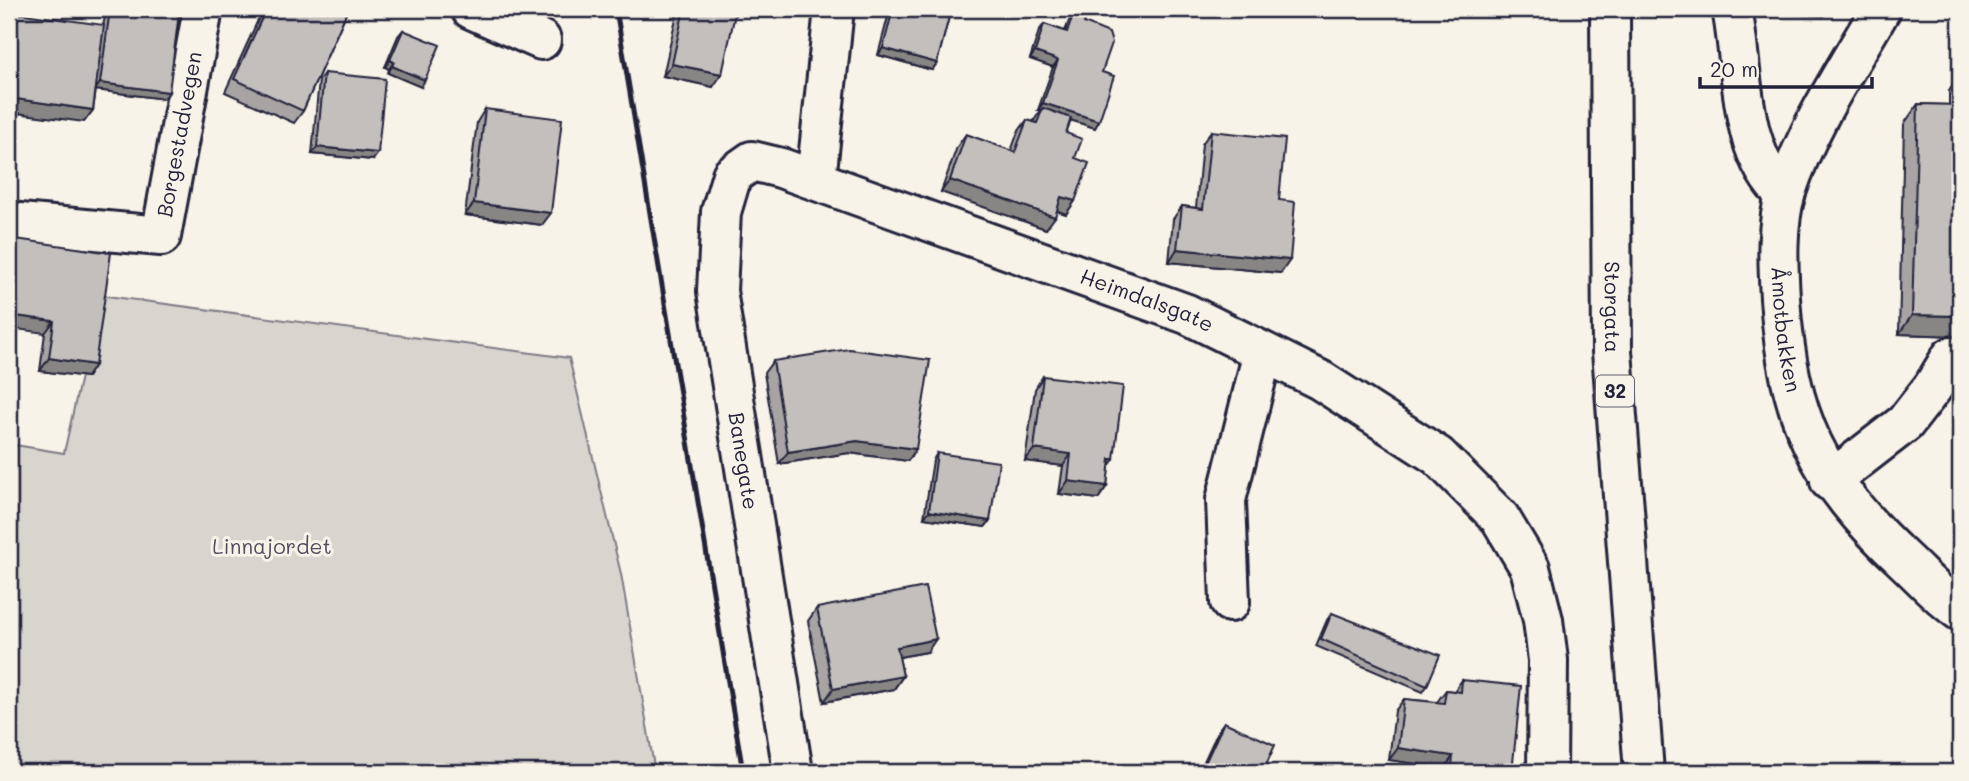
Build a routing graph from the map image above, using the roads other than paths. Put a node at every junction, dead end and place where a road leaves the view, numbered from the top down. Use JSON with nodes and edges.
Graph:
{"nodes":[{"id":1,"x":203,"y":9,"type":"edge"},
{"id":2,"x":471,"y":9,"type":"edge"},
{"id":3,"x":834,"y":9,"type":"edge"},
{"id":4,"x":1610,"y":9,"type":"edge"},
{"id":5,"x":1732,"y":9,"type":"edge"},
{"id":6,"x":1881,"y":9,"type":"edge"},
{"id":7,"x":541,"y":40,"type":"dead end"},
{"id":8,"x":752,"y":161,"type":"joint"},
{"id":9,"x":816,"y":180,"type":"junction"},
{"id":10,"x":1785,"y":195,"type":"junction"},
{"id":11,"x":9,"y":222,"type":"edge"},
{"id":12,"x":1264,"y":352,"type":"junction"},
{"id":13,"x":1951,"y":357,"type":"edge"},
{"id":14,"x":1830,"y":481,"type":"junction"},
{"id":15,"x":1230,"y":603,"type":"dead end"},
{"id":16,"x":1960,"y":611,"type":"edge"},
{"id":17,"x":793,"y":772,"type":"edge"},
{"id":18,"x":1547,"y":772,"type":"edge"},
{"id":19,"x":1644,"y":772,"type":"edge"}],
"edges":[{"from":1,"to":11,"type":"street","name":"Borgestadvegen"},
{"from":2,"to":7,"type":"street"},
{"from":3,"to":9,"type":"street"},
{"from":4,"to":19,"type":"street","name":"Storgata","number":"32"},
{"from":5,"to":10,"type":"street"},
{"from":6,"to":10,"type":"street","name":"Åmotbakken"},
{"from":8,"to":9,"type":"street","name":"Heimdalsgate"},
{"from":8,"to":17,"type":"street","name":"Banegate"},
{"from":9,"to":12,"type":"street","name":"Heimdalsgate"},
{"from":10,"to":14,"type":"street","name":"Åmotbakken"},
{"from":12,"to":15,"type":"street"},
{"from":12,"to":18,"type":"street","name":"Heimdalsgate"},
{"from":13,"to":14,"type":"street"},
{"from":14,"to":16,"type":"street","name":"Åmotbakken"}]}
